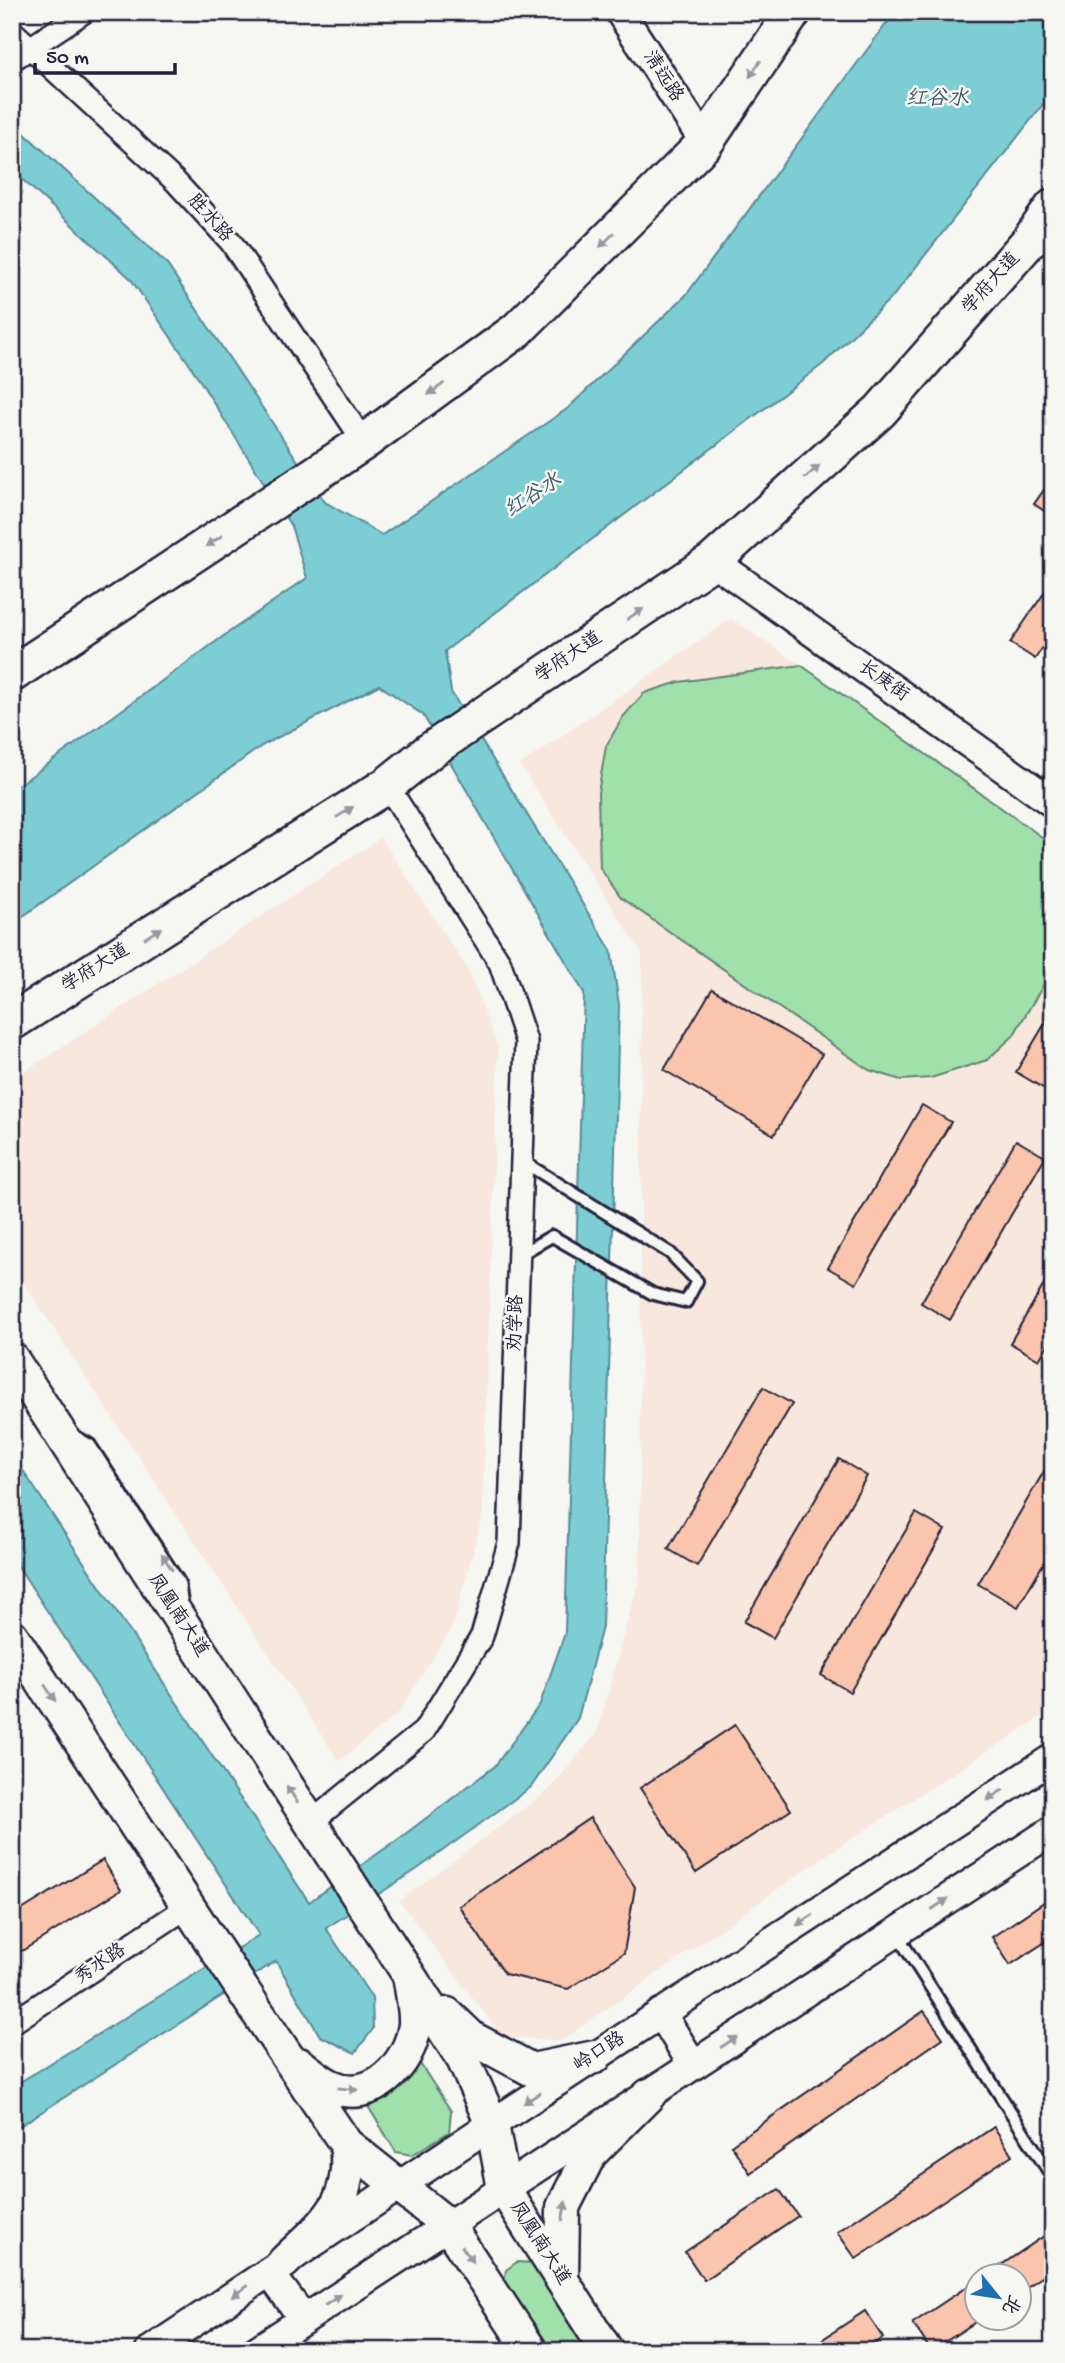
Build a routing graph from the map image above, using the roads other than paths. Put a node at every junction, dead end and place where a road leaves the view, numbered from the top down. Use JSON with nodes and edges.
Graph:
{"nodes":[{"id":1,"x":84,"y":12,"type":"edge"},
{"id":2,"x":620,"y":12,"type":"edge"},
{"id":3,"x":793,"y":12,"type":"edge"},
{"id":4,"x":12,"y":31,"type":"edge"},
{"id":5,"x":21,"y":54,"type":"edge"},
{"id":6,"x":705,"y":143,"type":"junction"},
{"id":7,"x":1053,"y":207,"type":"edge"},
{"id":8,"x":363,"y":442,"type":"junction"},
{"id":9,"x":713,"y":561,"type":"junction"},
{"id":10,"x":12,"y":674,"type":"edge"},
{"id":11,"x":387,"y":785,"type":"junction"},
{"id":12,"x":1053,"y":803,"type":"edge"},
{"id":13,"x":12,"y":1022,"type":"edge"},
{"id":14,"x":528,"y":1165,"type":"junction"},
{"id":15,"x":519,"y":1255,"type":"junction"},
{"id":16,"x":12,"y":1359,"type":"edge"},
{"id":17,"x":12,"y":1636,"type":"edge"},
{"id":18,"x":1053,"y":1758,"type":"edge"},
{"id":19,"x":310,"y":1823,"type":"junction"},
{"id":20,"x":1053,"y":1830,"type":"edge"},
{"id":21,"x":190,"y":1906,"type":"junction"},
{"id":22,"x":896,"y":1933,"type":"junction"},
{"id":23,"x":409,"y":1976,"type":"junction"},
{"id":24,"x":661,"y":2013,"type":"junction"},
{"id":25,"x":12,"y":2023,"type":"edge"},
{"id":26,"x":289,"y":2057,"type":"junction"},
{"id":27,"x":595,"y":2057,"type":"junction"},
{"id":28,"x":694,"y":2065,"type":"junction"},
{"id":29,"x":649,"y":2095,"type":"junction"},
{"id":30,"x":492,"y":2124,"type":"junction"},
{"id":31,"x":346,"y":2144,"type":"junction"},
{"id":32,"x":1053,"y":2178,"type":"edge"},
{"id":33,"x":399,"y":2186,"type":"junction"},
{"id":34,"x":504,"y":2189,"type":"junction"},
{"id":35,"x":448,"y":2225,"type":"junction"},
{"id":36,"x":277,"y":2267,"type":"junction"},
{"id":37,"x":562,"y":2279,"type":"junction"},
{"id":38,"x":286,"y":2334,"type":"edge"},
{"id":39,"x":150,"y":2351,"type":"edge"},
{"id":40,"x":256,"y":2351,"type":"edge"},
{"id":41,"x":531,"y":2351,"type":"edge"},
{"id":42,"x":607,"y":2351,"type":"edge"}],
"edges":[{"from":1,"to":5,"type":"street"},
{"from":2,"to":6,"type":"street","name":"清远路"},
{"from":3,"to":6,"type":"main road","one_way":true},
{"from":4,"to":5,"type":"street","name":"胜水路"},
{"from":5,"to":8,"type":"street","name":"胜水路"},
{"from":6,"to":8,"type":"main road","one_way":true},
{"from":9,"to":7,"type":"main road","name":"学府大道","one_way":true},
{"from":8,"to":10,"type":"main road","one_way":true},
{"from":11,"to":9,"type":"main road","name":"学府大道","one_way":true},
{"from":9,"to":12,"type":"street","name":"长庚街"},
{"from":13,"to":11,"type":"main road","name":"学府大道","one_way":true},
{"from":11,"to":14,"type":"street","name":"劝学路"},
{"from":14,"to":15,"type":"street","name":"劝学路"},
{"from":14,"to":15,"type":"lane"},
{"from":15,"to":19,"type":"street","name":"劝学路"},
{"from":19,"to":16,"type":"main road","name":"凤凰南大道","one_way":true},
{"from":17,"to":21,"type":"main road","one_way":true},
{"from":18,"to":24,"type":"street","name":"岭口路","one_way":true},
{"from":19,"to":23,"type":"main road","name":"凤凰南大道"},
{"from":22,"to":20,"type":"street","one_way":true},
{"from":21,"to":25,"type":"street","name":"秀水路"},
{"from":21,"to":26,"type":"main road"},
{"from":28,"to":22,"type":"street","one_way":true},
{"from":22,"to":32,"type":"lane"},
{"from":26,"to":23,"type":"main road","one_way":true},
{"from":23,"to":27,"type":"main road"},
{"from":23,"to":30,"type":"main road","name":"凤凰南大道"},
{"from":24,"to":27,"type":"street","name":"岭口路"},
{"from":24,"to":28,"type":"street"},
{"from":26,"to":31,"type":"main road"},
{"from":27,"to":30,"type":"street","name":"岭口路","one_way":true},
{"from":28,"to":29,"type":"street"},
{"from":29,"to":34,"type":"street"},
{"from":37,"to":29,"type":"main road","one_way":true},
{"from":30,"to":33,"type":"street","name":"岭口路"},
{"from":30,"to":34,"type":"main road","name":"凤凰南大道"},
{"from":31,"to":33,"type":"main road"},
{"from":31,"to":36,"type":"main road"},
{"from":33,"to":35,"type":"main road"},
{"from":33,"to":36,"type":"street","name":"岭口路"},
{"from":34,"to":35,"type":"street"},
{"from":34,"to":37,"type":"main road","name":"凤凰南大道"},
{"from":38,"to":35,"type":"street","one_way":true},
{"from":35,"to":41,"type":"main road","one_way":true},
{"from":36,"to":38,"type":"street"},
{"from":36,"to":39,"type":"street","name":"岭口路","one_way":true},
{"from":37,"to":42,"type":"main road","name":"凤凰南大道"},
{"from":38,"to":40,"type":"street"}]}
